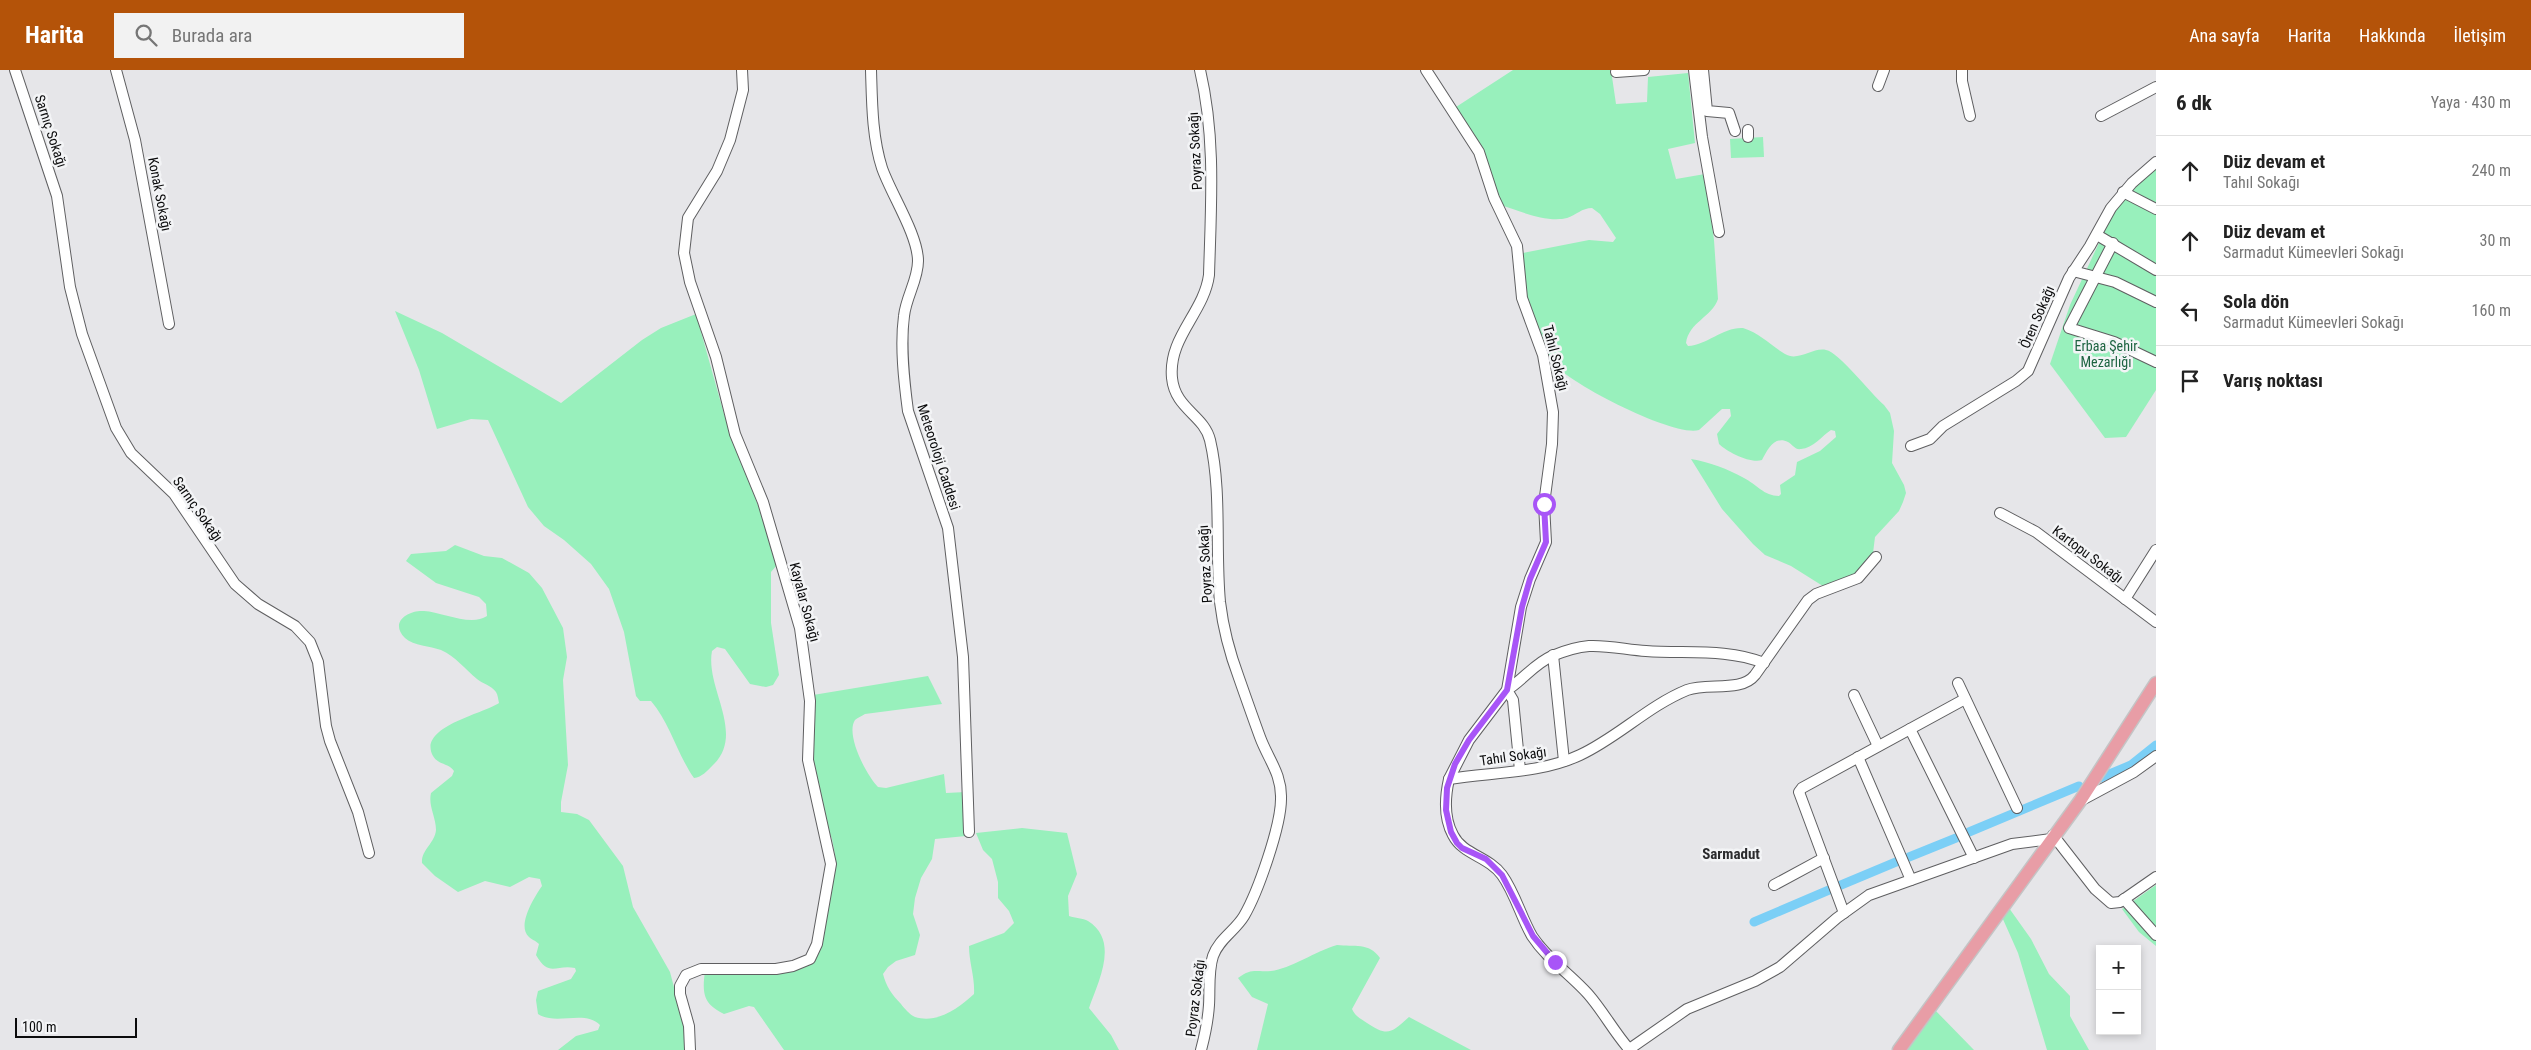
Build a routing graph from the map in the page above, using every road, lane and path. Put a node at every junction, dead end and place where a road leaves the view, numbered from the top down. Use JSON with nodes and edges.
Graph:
{"nodes":[{"id":1,"x":15,"y":70,"type":"edge"},
{"id":2,"x":116,"y":70,"type":"edge"},
{"id":3,"x":742,"y":70,"type":"edge"},
{"id":4,"x":871,"y":70,"type":"edge"},
{"id":5,"x":1200,"y":70,"type":"edge"},
{"id":6,"x":1426,"y":70,"type":"edge"},
{"id":7,"x":1644,"y":70,"type":"edge"},
{"id":8,"x":1694,"y":70,"type":"edge"},
{"id":9,"x":1703,"y":70,"type":"edge"},
{"id":10,"x":1884,"y":70,"type":"edge"},
{"id":11,"x":1962,"y":70,"type":"edge"},
{"id":12,"x":1616,"y":72,"type":"dead end"},
{"id":13,"x":1878,"y":86,"type":"dead end"},
{"id":14,"x":2156,"y":87,"type":"edge"},
{"id":15,"x":1970,"y":116,"type":"dead end"},
{"id":16,"x":2101,"y":116,"type":"dead end"},
{"id":17,"x":1745,"y":131,"type":"dead end"},
{"id":18,"x":2156,"y":162,"type":"edge"},
{"id":19,"x":2123,"y":192,"type":"junction"},
{"id":20,"x":2156,"y":209,"type":"edge"},
{"id":21,"x":1719,"y":232,"type":"dead end"},
{"id":22,"x":2097,"y":234,"type":"junction"},
{"id":23,"x":2113,"y":243,"type":"junction"},
{"id":24,"x":2156,"y":270,"type":"edge"},
{"id":25,"x":2073,"y":271,"type":"junction"},
{"id":26,"x":2095,"y":277,"type":"junction"},
{"id":27,"x":2156,"y":302,"type":"edge"},
{"id":28,"x":169,"y":324,"type":"dead end"},
{"id":29,"x":2156,"y":362,"type":"edge"},
{"id":30,"x":1911,"y":446,"type":"dead end"},
{"id":31,"x":2000,"y":512,"type":"dead end"},
{"id":32,"x":2156,"y":550,"type":"edge"},
{"id":33,"x":1876,"y":557,"type":"dead end"},
{"id":34,"x":2125,"y":599,"type":"junction"},
{"id":35,"x":2156,"y":622,"type":"edge"},
{"id":36,"x":1553,"y":655,"type":"junction"},
{"id":37,"x":1764,"y":663,"type":"junction"},
{"id":38,"x":1958,"y":683,"type":"dead end"},
{"id":39,"x":2156,"y":684,"type":"edge"},
{"id":40,"x":1507,"y":690,"type":"junction"},
{"id":41,"x":1854,"y":695,"type":"dead end"},
{"id":42,"x":1965,"y":699,"type":"junction"},
{"id":43,"x":1910,"y":729,"type":"junction"},
{"id":44,"x":1878,"y":746,"type":"junction"},
{"id":45,"x":2156,"y":756,"type":"edge"},
{"id":46,"x":1858,"y":757,"type":"junction"},
{"id":47,"x":1564,"y":762,"type":"junction"},
{"id":48,"x":1520,"y":770,"type":"junction"},
{"id":49,"x":1449,"y":779,"type":"junction"},
{"id":50,"x":2080,"y":801,"type":"junction"},
{"id":51,"x":2017,"y":808,"type":"dead end"},
{"id":52,"x":969,"y":832,"type":"dead end"},
{"id":53,"x":2052,"y":837,"type":"junction"},
{"id":54,"x":369,"y":853,"type":"dead end"},
{"id":55,"x":1824,"y":858,"type":"junction"},
{"id":56,"x":1974,"y":858,"type":"junction"},
{"id":57,"x":2156,"y":877,"type":"edge"},
{"id":58,"x":1911,"y":880,"type":"junction"},
{"id":59,"x":1774,"y":885,"type":"dead end"},
{"id":60,"x":2124,"y":899,"type":"junction"},
{"id":61,"x":1844,"y":913,"type":"junction"},
{"id":62,"x":2156,"y":935,"type":"edge"},
{"id":63,"x":690,"y":1050,"type":"edge"},
{"id":64,"x":1201,"y":1050,"type":"edge"},
{"id":65,"x":1628,"y":1050,"type":"edge"},
{"id":66,"x":1899,"y":1050,"type":"edge"}],
"edges":[{"from":1,"to":54,"type":"street","name":"Sarnıç Sokağı"},
{"from":2,"to":28,"type":"street","name":"Konak Sokağı"},
{"from":3,"to":63,"type":"street","name":"Kayalar Sokağı"},
{"from":4,"to":52,"type":"street","name":"Meteoroloji Caddesi"},
{"from":5,"to":64,"type":"street","name":"Poyraz Sokağı"},
{"from":6,"to":40,"type":"street","name":"Tahıl Sokağı"},
{"from":7,"to":12,"type":"street"},
{"from":8,"to":21,"type":"street"},
{"from":9,"to":17,"type":"street"},
{"from":10,"to":13,"type":"street"},
{"from":11,"to":15,"type":"street"},
{"from":14,"to":16,"type":"street"},
{"from":18,"to":19,"type":"street","name":"Ören Sokağı"},
{"from":19,"to":20,"type":"street"},
{"from":19,"to":22,"type":"street","name":"Ören Sokağı"},
{"from":22,"to":23,"type":"street"},
{"from":22,"to":25,"type":"street","name":"Ören Sokağı"},
{"from":23,"to":24,"type":"street"},
{"from":23,"to":26,"type":"street"},
{"from":25,"to":26,"type":"street"},
{"from":25,"to":30,"type":"street","name":"Ören Sokağı"},
{"from":26,"to":27,"type":"street"},
{"from":26,"to":29,"type":"street"},
{"from":31,"to":34,"type":"street","name":"Kartopu Sokağı"},
{"from":32,"to":34,"type":"street"},
{"from":33,"to":37,"type":"street","name":"Tahıl Sokağı"},
{"from":34,"to":35,"type":"street","name":"Kartopu Sokağı"},
{"from":36,"to":37,"type":"street"},
{"from":36,"to":40,"type":"street"},
{"from":36,"to":47,"type":"street"},
{"from":37,"to":47,"type":"street","name":"Tahıl Sokağı"},
{"from":38,"to":42,"type":"street"},
{"from":39,"to":50,"type":"main road"},
{"from":40,"to":48,"type":"street"},
{"from":40,"to":49,"type":"street","name":"Tahıl Sokağı"},
{"from":41,"to":44,"type":"street"},
{"from":42,"to":43,"type":"street"},
{"from":42,"to":51,"type":"street"},
{"from":43,"to":44,"type":"street"},
{"from":43,"to":56,"type":"street"},
{"from":44,"to":46,"type":"street"},
{"from":45,"to":50,"type":"street"},
{"from":46,"to":55,"type":"street"},
{"from":46,"to":58,"type":"street"},
{"from":47,"to":48,"type":"street","name":"Tahıl Sokağı"},
{"from":48,"to":49,"type":"street","name":"Tahıl Sokağı"},
{"from":49,"to":65,"type":"street"},
{"from":50,"to":53,"type":"main road"},
{"from":53,"to":56,"type":"street"},
{"from":53,"to":60,"type":"street"},
{"from":53,"to":66,"type":"main road"},
{"from":55,"to":59,"type":"street"},
{"from":55,"to":61,"type":"street"},
{"from":56,"to":58,"type":"street"},
{"from":57,"to":60,"type":"street"},
{"from":58,"to":61,"type":"street"},
{"from":60,"to":62,"type":"street"},
{"from":61,"to":65,"type":"street"}]}
